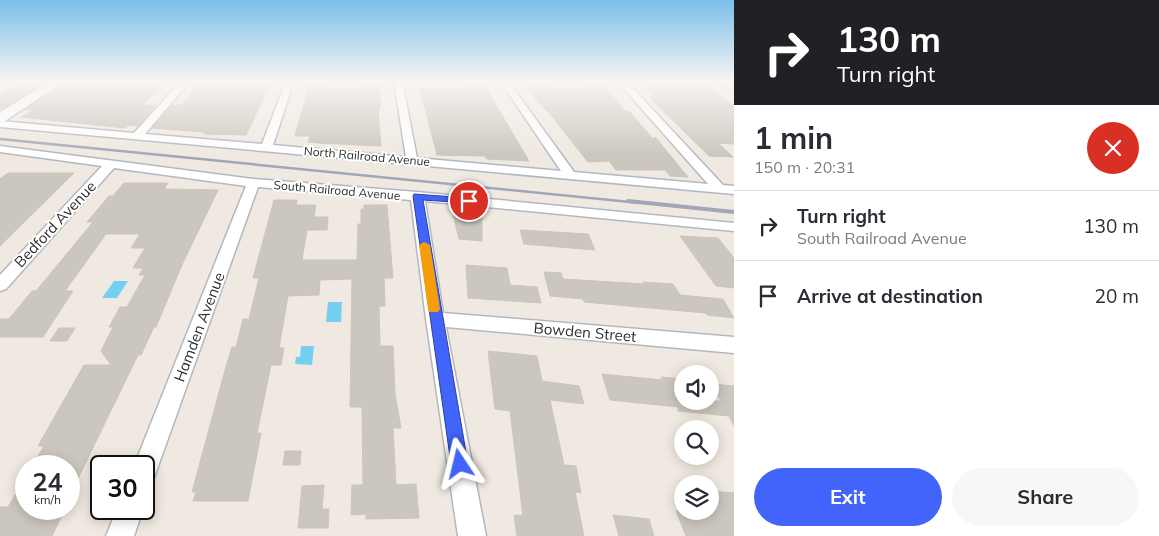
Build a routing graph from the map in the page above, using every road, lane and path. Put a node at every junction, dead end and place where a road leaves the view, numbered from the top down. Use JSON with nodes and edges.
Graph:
{"nodes":[{"id":1,"x":19,"y":106,"type":"edge"},
{"id":2,"x":164,"y":106,"type":"edge"},
{"id":3,"x":281,"y":106,"type":"edge"},
{"id":4,"x":402,"y":106,"type":"edge"},
{"id":5,"x":522,"y":106,"type":"edge"},
{"id":6,"x":644,"y":106,"type":"edge"},
{"id":7,"x":0,"y":118,"type":"edge"},
{"id":8,"x":0,"y":124,"type":"edge"},
{"id":9,"x":138,"y":135,"type":"junction"},
{"id":10,"x":267,"y":147,"type":"junction"},
{"id":11,"x":0,"y":150,"type":"edge"},
{"id":12,"x":412,"y":160,"type":"junction"},
{"id":13,"x":111,"y":164,"type":"junction"},
{"id":14,"x":570,"y":175,"type":"junction"},
{"id":15,"x":253,"y":183,"type":"junction"},
{"id":16,"x":719,"y":188,"type":"junction"},
{"id":17,"x":734,"y":190,"type":"edge"},
{"id":18,"x":417,"y":196,"type":"junction"},
{"id":19,"x":734,"y":227,"type":"edge"},
{"id":20,"x":0,"y":285,"type":"edge"},
{"id":21,"x":435,"y":319,"type":"junction"},
{"id":22,"x":734,"y":345,"type":"edge"},
{"id":23,"x":150,"y":455,"type":"edge"},
{"id":24,"x":126,"y":520,"type":"edge"},
{"id":25,"x":120,"y":536,"type":"edge"},
{"id":26,"x":472,"y":536,"type":"edge"}],
"edges":[{"from":1,"to":7,"type":"street"},
{"from":2,"to":9,"type":"street"},
{"from":3,"to":10,"type":"street"},
{"from":4,"to":12,"type":"street"},
{"from":5,"to":14,"type":"street"},
{"from":6,"to":16,"type":"street"},
{"from":8,"to":9,"type":"street","name":"North Railroad Avenue"},
{"from":9,"to":10,"type":"street","name":"North Railroad Avenue"},
{"from":10,"to":12,"type":"street","name":"North Railroad Avenue"},
{"from":11,"to":13,"type":"street","name":"South Railroad Avenue"},
{"from":12,"to":14,"type":"street","name":"North Railroad Avenue"},
{"from":13,"to":15,"type":"street","name":"South Railroad Avenue"},
{"from":13,"to":20,"type":"street","name":"Bedford Avenue"},
{"from":14,"to":16,"type":"street","name":"North Railroad Avenue"},
{"from":15,"to":18,"type":"street","name":"South Railroad Avenue"},
{"from":15,"to":23,"type":"street","name":"Hamden Avenue"},
{"from":16,"to":17,"type":"street","name":"North Railroad Avenue"},
{"from":18,"to":19,"type":"street","name":"South Railroad Avenue"},
{"from":18,"to":21,"type":"street"},
{"from":21,"to":22,"type":"street","name":"Bowden Street"},
{"from":21,"to":26,"type":"street"},
{"from":24,"to":25,"type":"street"}]}
